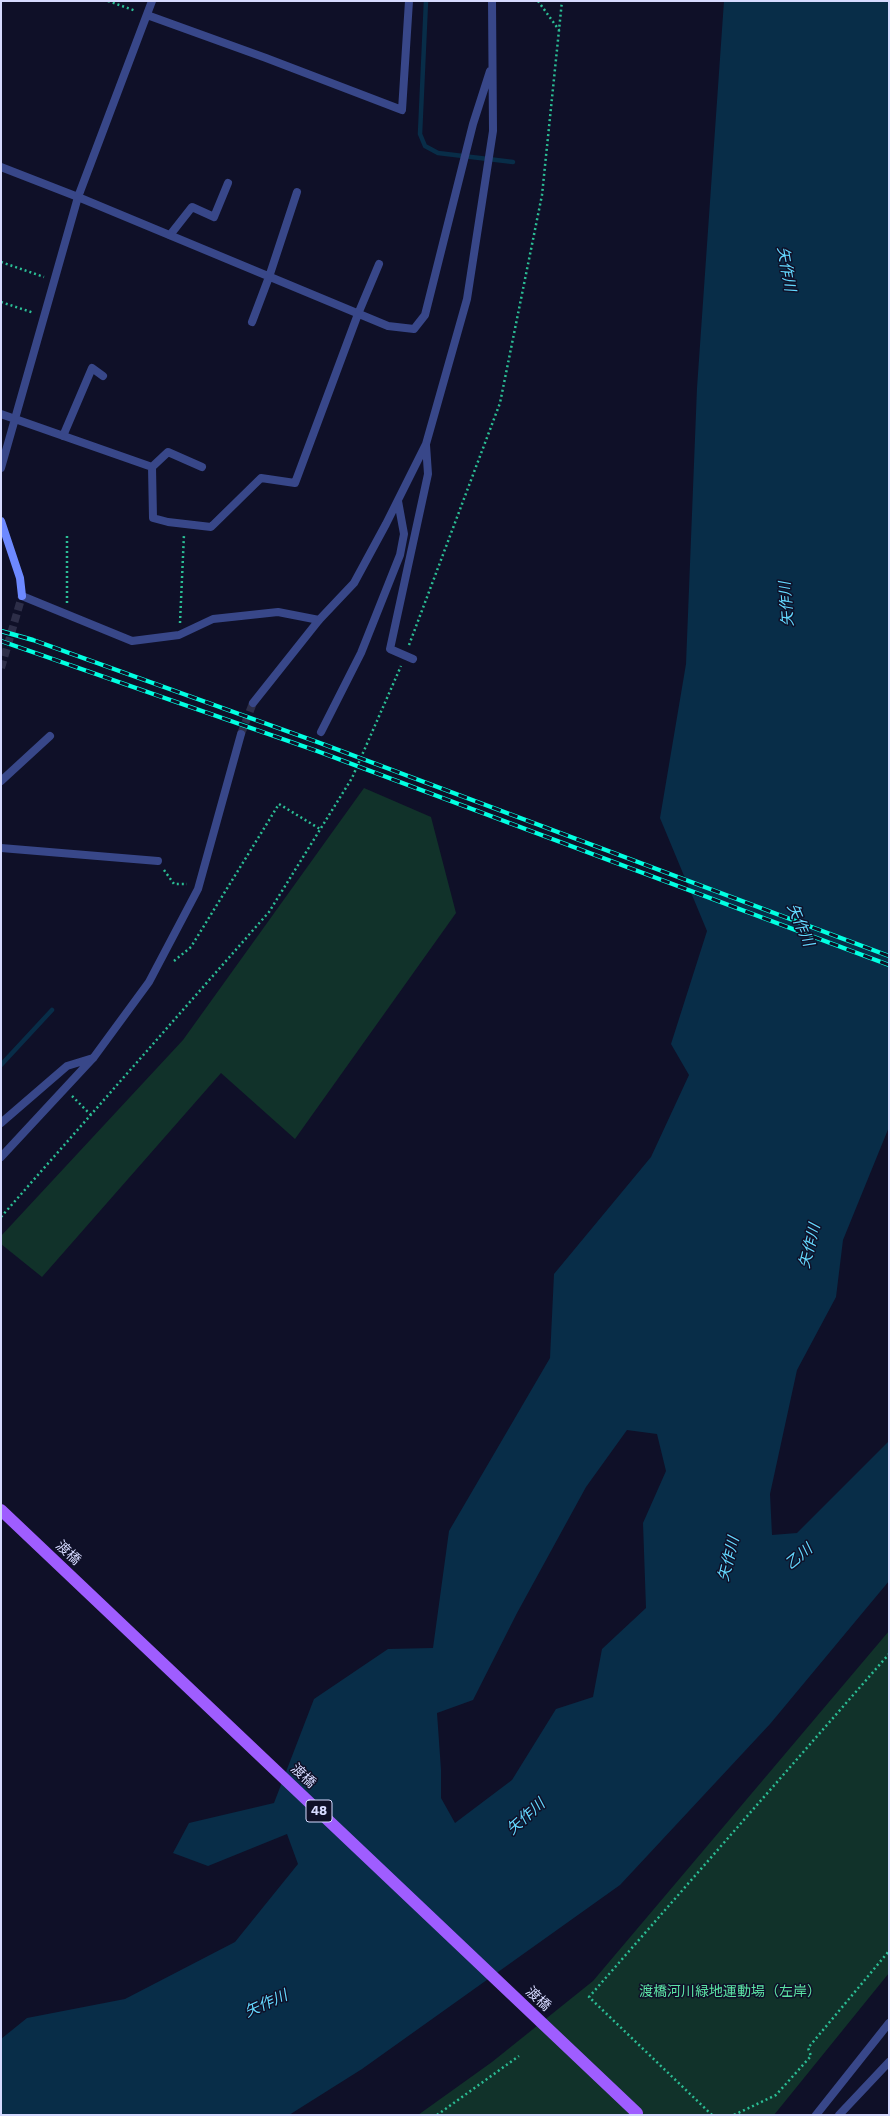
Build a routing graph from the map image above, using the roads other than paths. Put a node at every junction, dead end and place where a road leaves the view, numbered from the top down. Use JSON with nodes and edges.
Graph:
{"nodes":[{"id":1,"x":152,"y":1,"type":"edge"},
{"id":2,"x":409,"y":1,"type":"edge"},
{"id":3,"x":492,"y":1,"type":"edge"},
{"id":4,"x":147,"y":15,"type":"junction"},
{"id":5,"x":492,"y":64,"type":"junction"},
{"id":6,"x":1,"y":167,"type":"edge"},
{"id":7,"x":228,"y":183,"type":"dead end"},
{"id":8,"x":297,"y":192,"type":"dead end"},
{"id":9,"x":78,"y":197,"type":"junction"},
{"id":10,"x":170,"y":235,"type":"junction"},
{"id":11,"x":379,"y":264,"type":"dead end"},
{"id":12,"x":269,"y":277,"type":"junction"},
{"id":13,"x":358,"y":314,"type":"junction"},
{"id":14,"x":252,"y":322,"type":"dead end"},
{"id":15,"x":103,"y":376,"type":"dead end"},
{"id":16,"x":1,"y":414,"type":"edge"},
{"id":17,"x":15,"y":419,"type":"junction"},
{"id":18,"x":63,"y":436,"type":"junction"},
{"id":19,"x":426,"y":444,"type":"junction"},
{"id":20,"x":152,"y":467,"type":"junction"},
{"id":21,"x":202,"y":467,"type":"dead end"},
{"id":22,"x":1,"y":468,"type":"edge"},
{"id":23,"x":398,"y":501,"type":"junction"},
{"id":24,"x":1,"y":521,"type":"edge"},
{"id":25,"x":319,"y":620,"type":"junction"},
{"id":26,"x":413,"y":659,"type":"dead end"},
{"id":27,"x":253,"y":702,"type":"tunnel mouth"},
{"id":28,"x":321,"y":732,"type":"dead end"},
{"id":29,"x":240,"y":734,"type":"tunnel mouth"},
{"id":30,"x":50,"y":736,"type":"dead end"},
{"id":31,"x":1,"y":781,"type":"edge"},
{"id":32,"x":1,"y":848,"type":"edge"},
{"id":33,"x":158,"y":861,"type":"road end"},
{"id":34,"x":94,"y":1057,"type":"junction"},
{"id":35,"x":1,"y":1123,"type":"edge"},
{"id":36,"x":1,"y":1157,"type":"edge"},
{"id":37,"x":1,"y":1510,"type":"edge"},
{"id":38,"x":889,"y":2023,"type":"edge"},
{"id":39,"x":889,"y":2062,"type":"edge"},
{"id":40,"x":637,"y":2113,"type":"dead end"},
{"id":41,"x":816,"y":2115,"type":"edge"},
{"id":42,"x":839,"y":2115,"type":"edge"}],
"edges":[{"from":1,"to":4,"type":"street"},
{"from":2,"to":4,"type":"street"},
{"from":3,"to":5,"type":"street"},
{"from":4,"to":9,"type":"street"},
{"from":5,"to":13,"type":"street"},
{"from":5,"to":19,"type":"street"},
{"from":6,"to":9,"type":"street"},
{"from":7,"to":10,"type":"street"},
{"from":8,"to":12,"type":"street"},
{"from":9,"to":10,"type":"street"},
{"from":9,"to":17,"type":"street"},
{"from":10,"to":12,"type":"street"},
{"from":11,"to":13,"type":"street"},
{"from":12,"to":13,"type":"street"},
{"from":12,"to":14,"type":"street"},
{"from":13,"to":20,"type":"street"},
{"from":15,"to":18,"type":"street"},
{"from":16,"to":17,"type":"street"},
{"from":17,"to":18,"type":"street"},
{"from":17,"to":22,"type":"street"},
{"from":18,"to":20,"type":"street"},
{"from":19,"to":23,"type":"street"},
{"from":19,"to":26,"type":"street"},
{"from":20,"to":21,"type":"street"},
{"from":23,"to":25,"type":"street"},
{"from":23,"to":28,"type":"street"},
{"from":24,"to":25,"type":"street"},
{"from":25,"to":27,"type":"street"},
{"from":29,"to":34,"type":"street"},
{"from":30,"to":31,"type":"street"},
{"from":32,"to":33,"type":"street"},
{"from":34,"to":35,"type":"street"},
{"from":34,"to":36,"type":"street"},
{"from":37,"to":40,"type":"main road","name":"渡橋","number":"48","bridge":true},
{"from":38,"to":41,"type":"street"},
{"from":39,"to":42,"type":"street"}]}
